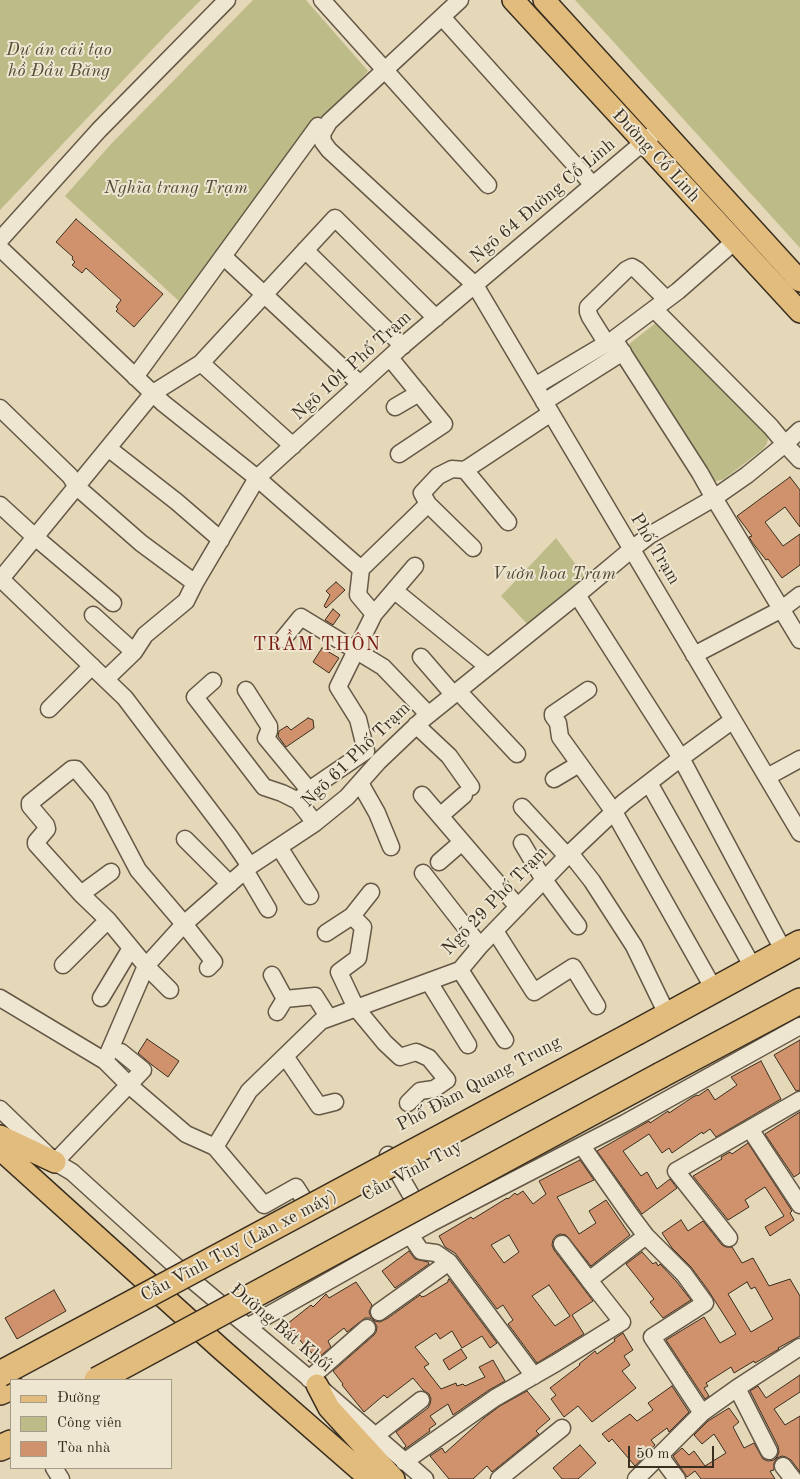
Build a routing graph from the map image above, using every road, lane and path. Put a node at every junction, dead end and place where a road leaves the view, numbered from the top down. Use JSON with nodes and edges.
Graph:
{"nodes":[{"id":1,"x":228,"y":0,"type":"edge"},
{"id":2,"x":322,"y":0,"type":"edge"},
{"id":3,"x":460,"y":0,"type":"edge"},
{"id":4,"x":513,"y":0,"type":"edge"},
{"id":5,"x":544,"y":0,"type":"edge"},
{"id":6,"x":442,"y":17,"type":"junction"},
{"id":7,"x":384,"y":70,"type":"junction"},
{"id":8,"x":318,"y":126,"type":"dead end"},
{"id":9,"x":660,"y":128,"type":"junction"},
{"id":10,"x":643,"y":143,"type":"junction"},
{"id":11,"x":488,"y":184,"type":"dead end"},
{"id":12,"x":593,"y":185,"type":"junction"},
{"id":13,"x":0,"y":240,"type":"edge"},
{"id":14,"x":734,"y":241,"type":"junction"},
{"id":15,"x":0,"y":248,"type":"edge"},
{"id":16,"x":305,"y":250,"type":"junction"},
{"id":17,"x":223,"y":256,"type":"junction"},
{"id":18,"x":800,"y":281,"type":"edge"},
{"id":19,"x":475,"y":285,"type":"junction"},
{"id":20,"x":265,"y":294,"type":"junction"},
{"id":21,"x":660,"y":304,"type":"junction"},
{"id":22,"x":800,"y":312,"type":"edge"},
{"id":23,"x":436,"y":318,"type":"junction"},
{"id":24,"x":615,"y":345,"type":"junction"},
{"id":25,"x":403,"y":346,"type":"junction"},
{"id":26,"x":390,"y":358,"type":"junction"},
{"id":27,"x":201,"y":363,"type":"junction"},
{"id":28,"x":135,"y":377,"type":"junction"},
{"id":29,"x":360,"y":384,"type":"junction"},
{"id":30,"x":535,"y":386,"type":"junction"},
{"id":31,"x":419,"y":393,"type":"junction"},
{"id":32,"x":153,"y":394,"type":"junction"},
{"id":33,"x":395,"y":407,"type":"dead end"},
{"id":34,"x":0,"y":408,"type":"edge"},
{"id":35,"x":548,"y":408,"type":"junction"},
{"id":36,"x":800,"y":430,"type":"edge"},
{"id":37,"x":785,"y":444,"type":"junction"},
{"id":38,"x":293,"y":446,"type":"junction"},
{"id":39,"x":108,"y":448,"type":"junction"},
{"id":40,"x":399,"y":454,"type":"dead end"},
{"id":41,"x":800,"y":460,"type":"edge"},
{"id":42,"x":465,"y":470,"type":"junction"},
{"id":43,"x":257,"y":478,"type":"junction"},
{"id":44,"x":77,"y":487,"type":"junction"},
{"id":45,"x":714,"y":498,"type":"junction"},
{"id":46,"x":428,"y":504,"type":"junction"},
{"id":47,"x":0,"y":505,"type":"edge"},
{"id":48,"x":508,"y":522,"type":"dead end"},
{"id":49,"x":35,"y":537,"type":"junction"},
{"id":50,"x":221,"y":540,"type":"junction"},
{"id":51,"x":473,"y":548,"type":"dead end"},
{"id":52,"x":632,"y":549,"type":"junction"},
{"id":53,"x":415,"y":566,"type":"dead end"},
{"id":54,"x":361,"y":569,"type":"junction"},
{"id":55,"x":1,"y":580,"type":"edge"},
{"id":56,"x":195,"y":583,"type":"junction"},
{"id":57,"x":395,"y":591,"type":"junction"},
{"id":58,"x":800,"y":595,"type":"edge"},
{"id":59,"x":577,"y":596,"type":"junction"},
{"id":60,"x":113,"y":603,"type":"dead end"},
{"id":61,"x":782,"y":608,"type":"junction"},
{"id":62,"x":374,"y":614,"type":"junction"},
{"id":63,"x":93,"y":615,"type":"dead end"},
{"id":64,"x":283,"y":640,"type":"dead end"},
{"id":65,"x":800,"y":640,"type":"edge"},
{"id":66,"x":356,"y":650,"type":"junction"},
{"id":67,"x":134,"y":652,"type":"junction"},
{"id":68,"x":694,"y":655,"type":"junction"},
{"id":69,"x":421,"y":657,"type":"dead end"},
{"id":70,"x":92,"y":666,"type":"junction"},
{"id":71,"x":487,"y":666,"type":"junction"},
{"id":72,"x":106,"y":679,"type":"junction"},
{"id":73,"x":213,"y":681,"type":"dead end"},
{"id":74,"x":246,"y":690,"type":"dead end"},
{"id":75,"x":588,"y":690,"type":"dead end"},
{"id":76,"x":456,"y":692,"type":"junction"},
{"id":77,"x":49,"y":709,"type":"dead end"},
{"id":78,"x":422,"y":720,"type":"junction"},
{"id":79,"x":733,"y":720,"type":"junction"},
{"id":80,"x":517,"y":754,"type":"dead end"},
{"id":81,"x":681,"y":758,"type":"junction"},
{"id":82,"x":800,"y":758,"type":"edge"},
{"id":83,"x":579,"y":764,"type":"junction"},
{"id":84,"x":767,"y":777,"type":"junction"},
{"id":85,"x":554,"y":779,"type":"dead end"},
{"id":86,"x":649,"y":782,"type":"junction"},
{"id":87,"x":360,"y":783,"type":"junction"},
{"id":88,"x":422,"y":795,"type":"dead end"},
{"id":89,"x":304,"y":796,"type":"junction"},
{"id":90,"x":522,"y":806,"type":"dead end"},
{"id":91,"x":614,"y":812,"type":"junction"},
{"id":92,"x":440,"y":816,"type":"junction"},
{"id":93,"x":316,"y":823,"type":"junction"},
{"id":94,"x":800,"y":834,"type":"edge"},
{"id":95,"x":185,"y":839,"type":"dead end"},
{"id":96,"x":462,"y":842,"type":"junction"},
{"id":97,"x":522,"y":842,"type":"dead end"},
{"id":98,"x":391,"y":847,"type":"dead end"},
{"id":99,"x":279,"y":848,"type":"junction"},
{"id":100,"x":568,"y":854,"type":"junction"},
{"id":101,"x":438,"y":862,"type":"dead end"},
{"id":102,"x":247,"y":868,"type":"junction"},
{"id":103,"x":111,"y":872,"type":"dead end"},
{"id":104,"x":423,"y":873,"type":"dead end"},
{"id":105,"x":544,"y":880,"type":"junction"},
{"id":106,"x":230,"y":884,"type":"junction"},
{"id":107,"x":371,"y":892,"type":"dead end"},
{"id":108,"x":81,"y":894,"type":"junction"},
{"id":109,"x":310,"y":896,"type":"dead end"},
{"id":110,"x":518,"y":908,"type":"junction"},
{"id":111,"x":268,"y":909,"type":"dead end"},
{"id":112,"x":352,"y":916,"type":"junction"},
{"id":113,"x":108,"y":920,"type":"junction"},
{"id":114,"x":184,"y":924,"type":"junction"},
{"id":115,"x":578,"y":926,"type":"dead end"},
{"id":116,"x":495,"y":930,"type":"junction"},
{"id":117,"x":326,"y":933,"type":"dead end"},
{"id":118,"x":800,"y":938,"type":"edge"},
{"id":119,"x":790,"y":944,"type":"edge"},
{"id":120,"x":480,"y":946,"type":"junction"},
{"id":121,"x":131,"y":948,"type":"junction"},
{"id":122,"x":800,"y":962,"type":"edge"},
{"id":123,"x":63,"y":965,"type":"dead end"},
{"id":124,"x":146,"y":966,"type":"junction"},
{"id":125,"x":208,"y":968,"type":"dead end"},
{"id":126,"x":759,"y":969,"type":"junction"},
{"id":127,"x":460,"y":970,"type":"junction"},
{"id":128,"x":272,"y":975,"type":"dead end"},
{"id":129,"x":429,"y":982,"type":"junction"},
{"id":130,"x":711,"y":984,"type":"junction"},
{"id":131,"x":170,"y":990,"type":"dead end"},
{"id":132,"x":0,"y":998,"type":"edge"},
{"id":133,"x":102,"y":998,"type":"dead end"},
{"id":134,"x":597,"y":1006,"type":"dead end"},
{"id":135,"x":356,"y":1008,"type":"junction"},
{"id":136,"x":664,"y":1008,"type":"junction"},
{"id":137,"x":795,"y":1017,"type":"edge"},
{"id":138,"x":329,"y":1018,"type":"junction"},
{"id":139,"x":637,"y":1032,"type":"joint"},
{"id":140,"x":505,"y":1040,"type":"dead end"},
{"id":141,"x":468,"y":1044,"type":"dead end"},
{"id":142,"x":121,"y":1052,"type":"dead end"},
{"id":143,"x":285,"y":1056,"type":"junction"},
{"id":144,"x":105,"y":1061,"type":"junction"},
{"id":145,"x":130,"y":1086,"type":"junction"},
{"id":146,"x":800,"y":1100,"type":"edge"},
{"id":147,"x":335,"y":1102,"type":"dead end"},
{"id":148,"x":408,"y":1103,"type":"dead end"},
{"id":149,"x":0,"y":1109,"type":"edge"},
{"id":150,"x":750,"y":1129,"type":"junction"},
{"id":151,"x":0,"y":1136,"type":"edge"},
{"id":152,"x":582,"y":1146,"type":"junction"},
{"id":153,"x":215,"y":1147,"type":"junction"},
{"id":154,"x":0,"y":1149,"type":"edge"},
{"id":155,"x":388,"y":1155,"type":"junction"},
{"id":156,"x":55,"y":1162,"type":"junction"},
{"id":157,"x":795,"y":1186,"type":"edge"},
{"id":158,"x":303,"y":1198,"type":"junction"},
{"id":159,"x":800,"y":1205,"type":"edge"},
{"id":160,"x":431,"y":1223,"type":"junction"},
{"id":161,"x":410,"y":1235,"type":"junction"},
{"id":162,"x":646,"y":1236,"type":"junction"},
{"id":163,"x":729,"y":1238,"type":"dead end"},
{"id":164,"x":562,"y":1244,"type":"dead end"},
{"id":165,"x":449,"y":1262,"type":"junction"},
{"id":166,"x":180,"y":1268,"type":"junction"},
{"id":167,"x":589,"y":1280,"type":"junction"},
{"id":168,"x":379,"y":1312,"type":"dead end"},
{"id":169,"x":249,"y":1326,"type":"junction"},
{"id":170,"x":367,"y":1328,"type":"dead end"},
{"id":171,"x":799,"y":1350,"type":"edge"},
{"id":172,"x":0,"y":1374,"type":"edge"},
{"id":173,"x":534,"y":1376,"type":"junction"},
{"id":174,"x":26,"y":1379,"type":"edge"},
{"id":175,"x":99,"y":1379,"type":"edge"},
{"id":176,"x":134,"y":1379,"type":"edge"},
{"id":177,"x":313,"y":1382,"type":"junction"},
{"id":178,"x":737,"y":1388,"type":"junction"},
{"id":179,"x":421,"y":1400,"type":"dead end"},
{"id":180,"x":702,"y":1413,"type":"junction"},
{"id":181,"x":562,"y":1428,"type":"dead end"},
{"id":182,"x":375,"y":1436,"type":"junction"},
{"id":183,"x":769,"y":1451,"type":"dead end"},
{"id":184,"x":660,"y":1456,"type":"junction"},
{"id":185,"x":783,"y":1466,"type":"dead end"},
{"id":186,"x":399,"y":1471,"type":"edge"},
{"id":187,"x":370,"y":1479,"type":"edge"},
{"id":188,"x":425,"y":1479,"type":"edge"},
{"id":189,"x":499,"y":1479,"type":"edge"},
{"id":190,"x":636,"y":1479,"type":"edge"},
{"id":191,"x":677,"y":1479,"type":"edge"},
{"id":192,"x":793,"y":1479,"type":"edge"}],
"edges":[{"from":1,"to":13,"type":"street"},
{"from":2,"to":7,"type":"street"},
{"from":3,"to":6,"type":"street"},
{"from":4,"to":10,"type":"main road","name":"Đường Cổ Linh"},
{"from":5,"to":9,"type":"main road","name":"Đường Cổ Linh"},
{"from":6,"to":7,"type":"street"},
{"from":6,"to":12,"type":"street"},
{"from":7,"to":11,"type":"street"},
{"from":7,"to":19,"type":"street","name":"Phố Trạm"},
{"from":8,"to":17,"type":"street"},
{"from":9,"to":10,"type":"street","name":"Ngõ 64 Đường Cổ Linh"},
{"from":9,"to":18,"type":"main road","name":"Đường Cổ Linh"},
{"from":10,"to":12,"type":"street","name":"Ngõ 64 Đường Cổ Linh"},
{"from":10,"to":14,"type":"main road","name":"Đường Cổ Linh"},
{"from":12,"to":19,"type":"street","name":"Ngõ 64 Đường Cổ Linh"},
{"from":14,"to":21,"type":"street"},
{"from":14,"to":22,"type":"main road","name":"Đường Cổ Linh"},
{"from":15,"to":28,"type":"street"},
{"from":16,"to":20,"type":"street"},
{"from":16,"to":23,"type":"street"},
{"from":16,"to":25,"type":"street"},
{"from":17,"to":20,"type":"street"},
{"from":17,"to":28,"type":"street"},
{"from":19,"to":23,"type":"street","name":"Ngõ 101 Phố Trạm"},
{"from":19,"to":30,"type":"street","name":"Phố Trạm"},
{"from":20,"to":27,"type":"street"},
{"from":20,"to":29,"type":"street"},
{"from":21,"to":24,"type":"street"},
{"from":21,"to":24,"type":"street"},
{"from":21,"to":37,"type":"street"},
{"from":23,"to":25,"type":"street","name":"Ngõ 101 Phố Trạm"},
{"from":24,"to":30,"type":"street"},
{"from":24,"to":35,"type":"street"},
{"from":24,"to":45,"type":"street"},
{"from":25,"to":26,"type":"street","name":"Ngõ 101 Phố Trạm"},
{"from":26,"to":29,"type":"street","name":"Ngõ 101 Phố Trạm"},
{"from":26,"to":31,"type":"street"},
{"from":27,"to":32,"type":"street"},
{"from":27,"to":38,"type":"street"},
{"from":28,"to":32,"type":"street"},
{"from":29,"to":38,"type":"street","name":"Ngõ 101 Phố Trạm"},
{"from":30,"to":35,"type":"street","name":"Phố Trạm"},
{"from":31,"to":33,"type":"street"},
{"from":31,"to":40,"type":"street"},
{"from":32,"to":39,"type":"street"},
{"from":32,"to":43,"type":"street"},
{"from":34,"to":44,"type":"street"},
{"from":35,"to":42,"type":"street"},
{"from":35,"to":52,"type":"street","name":"Phố Trạm"},
{"from":36,"to":37,"type":"street","name":"Ngõ 61 Phố Trạm"},
{"from":37,"to":41,"type":"street"},
{"from":37,"to":45,"type":"street","name":"Ngõ 61 Phố Trạm"},
{"from":38,"to":43,"type":"street","name":"Ngõ 101 Phố Trạm"},
{"from":39,"to":44,"type":"street"},
{"from":39,"to":50,"type":"street"},
{"from":42,"to":46,"type":"street"},
{"from":42,"to":48,"type":"street"},
{"from":43,"to":50,"type":"street","name":"Ngõ 101 Phố Trạm"},
{"from":43,"to":54,"type":"street"},
{"from":44,"to":49,"type":"street"},
{"from":44,"to":56,"type":"street"},
{"from":45,"to":52,"type":"street","name":"Ngõ 61 Phố Trạm"},
{"from":45,"to":61,"type":"street"},
{"from":46,"to":51,"type":"street"},
{"from":46,"to":54,"type":"street"},
{"from":47,"to":49,"type":"street"},
{"from":49,"to":55,"type":"street"},
{"from":49,"to":60,"type":"street"},
{"from":50,"to":56,"type":"street","name":"Ngõ 101 Phố Trạm"},
{"from":52,"to":59,"type":"street","name":"Ngõ 61 Phố Trạm"},
{"from":52,"to":68,"type":"street","name":"Phố Trạm"},
{"from":53,"to":57,"type":"street"},
{"from":54,"to":62,"type":"street"},
{"from":55,"to":70,"type":"street"},
{"from":56,"to":67,"type":"street","name":"Ngõ 101 Phố Trạm"},
{"from":57,"to":62,"type":"street"},
{"from":57,"to":71,"type":"street"},
{"from":58,"to":61,"type":"street"},
{"from":59,"to":71,"type":"street","name":"Ngõ 61 Phố Trạm"},
{"from":59,"to":81,"type":"street"},
{"from":61,"to":65,"type":"street"},
{"from":61,"to":68,"type":"street"},
{"from":62,"to":66,"type":"street"},
{"from":63,"to":67,"type":"street"},
{"from":64,"to":66,"type":"street"},
{"from":66,"to":78,"type":"street"},
{"from":66,"to":89,"type":"street"},
{"from":67,"to":72,"type":"street","name":"Ngõ 101 Phố Trạm"},
{"from":68,"to":79,"type":"street","name":"Phố Trạm"},
{"from":69,"to":76,"type":"street"},
{"from":70,"to":72,"type":"street"},
{"from":70,"to":77,"type":"street"},
{"from":71,"to":76,"type":"street","name":"Ngõ 61 Phố Trạm"},
{"from":72,"to":102,"type":"street"},
{"from":73,"to":89,"type":"street"},
{"from":74,"to":89,"type":"street"},
{"from":75,"to":83,"type":"street"},
{"from":76,"to":78,"type":"street","name":"Ngõ 61 Phố Trạm"},
{"from":76,"to":80,"type":"street"},
{"from":78,"to":87,"type":"street","name":"Ngõ 61 Phố Trạm"},
{"from":78,"to":92,"type":"street"},
{"from":79,"to":81,"type":"street","name":"Ngõ 29 Phố Trạm"},
{"from":79,"to":84,"type":"street","name":"Phố Trạm"},
{"from":81,"to":86,"type":"street","name":"Ngõ 29 Phố Trạm"},
{"from":81,"to":119,"type":"street"},
{"from":82,"to":84,"type":"street"},
{"from":83,"to":85,"type":"street"},
{"from":83,"to":91,"type":"street"},
{"from":84,"to":94,"type":"street","name":"Phố Trạm"},
{"from":86,"to":91,"type":"street","name":"Ngõ 29 Phố Trạm"},
{"from":86,"to":126,"type":"street"},
{"from":87,"to":93,"type":"street","name":"Ngõ 61 Phố Trạm"},
{"from":87,"to":98,"type":"street"},
{"from":88,"to":92,"type":"street"},
{"from":89,"to":93,"type":"street"},
{"from":90,"to":100,"type":"street"},
{"from":91,"to":100,"type":"street","name":"Ngõ 29 Phố Trạm"},
{"from":91,"to":130,"type":"street"},
{"from":92,"to":96,"type":"street"},
{"from":93,"to":99,"type":"street","name":"Ngõ 61 Phố Trạm"},
{"from":95,"to":106,"type":"street"},
{"from":96,"to":101,"type":"street"},
{"from":96,"to":110,"type":"street"},
{"from":97,"to":105,"type":"street"},
{"from":99,"to":102,"type":"street","name":"Ngõ 61 Phố Trạm"},
{"from":99,"to":109,"type":"street"},
{"from":100,"to":105,"type":"street","name":"Ngõ 29 Phố Trạm"},
{"from":100,"to":136,"type":"street"},
{"from":102,"to":106,"type":"street","name":"Ngõ 61 Phố Trạm"},
{"from":102,"to":111,"type":"street"},
{"from":103,"to":108,"type":"street"},
{"from":104,"to":120,"type":"street"},
{"from":105,"to":110,"type":"street","name":"Ngõ 29 Phố Trạm"},
{"from":105,"to":115,"type":"street"},
{"from":106,"to":114,"type":"street","name":"Ngõ 61 Phố Trạm"},
{"from":107,"to":112,"type":"street"},
{"from":108,"to":113,"type":"street"},
{"from":108,"to":114,"type":"street"},
{"from":110,"to":116,"type":"street","name":"Ngõ 29 Phố Trạm"},
{"from":112,"to":117,"type":"street"},
{"from":112,"to":135,"type":"street"},
{"from":113,"to":121,"type":"street"},
{"from":113,"to":123,"type":"street"},
{"from":114,"to":124,"type":"street","name":"Ngõ 61 Phố Trạm"},
{"from":114,"to":125,"type":"street"},
{"from":116,"to":120,"type":"street","name":"Ngõ 29 Phố Trạm"},
{"from":116,"to":134,"type":"street"},
{"from":118,"to":119,"type":"street"},
{"from":119,"to":126,"type":"highway","name":"Cầu Vĩnh Tuy"},
{"from":120,"to":127,"type":"street","name":"Ngõ 29 Phố Trạm"},
{"from":121,"to":124,"type":"street"},
{"from":121,"to":133,"type":"street"},
{"from":122,"to":126,"type":"highway","name":"Cầu Vĩnh Tuy"},
{"from":124,"to":131,"type":"street"},
{"from":124,"to":144,"type":"street","name":"Ngõ 61 Phố Trạm"},
{"from":126,"to":130,"type":"street","name":"Phố Đàm Quang Trung"},
{"from":126,"to":139,"type":"highway","name":"Cầu Vĩnh Tuy"},
{"from":126,"to":174,"type":"highway","name":"Cầu Vĩnh Tuy"},
{"from":127,"to":129,"type":"street","name":"Ngõ 29 Phố Trạm"},
{"from":127,"to":140,"type":"street"},
{"from":128,"to":138,"type":"street"},
{"from":129,"to":135,"type":"street","name":"Ngõ 29 Phố Trạm"},
{"from":129,"to":141,"type":"street"},
{"from":130,"to":136,"type":"street","name":"Phố Đàm Quang Trung"},
{"from":132,"to":144,"type":"street"},
{"from":135,"to":138,"type":"street","name":"Ngõ 29 Phố Trạm"},
{"from":135,"to":148,"type":"street"},
{"from":136,"to":155,"type":"street","name":"Phố Đàm Quang Trung"},
{"from":137,"to":152,"type":"street"},
{"from":137,"to":175,"type":"highway","name":"Cầu Vĩnh Tuy","bridge":true},
{"from":137,"to":176,"type":"highway"},
{"from":138,"to":143,"type":"street","name":"Ngõ 29 Phố Trạm"},
{"from":139,"to":172,"type":"highway","name":"Cầu Vĩnh Tuy (Làn xe máy)","bridge":true},
{"from":142,"to":145,"type":"street"},
{"from":143,"to":147,"type":"street"},
{"from":143,"to":153,"type":"street","name":"Ngõ 29 Phố Trạm"},
{"from":144,"to":145,"type":"street"},
{"from":145,"to":153,"type":"street"},
{"from":145,"to":156,"type":"street"},
{"from":146,"to":150,"type":"street"},
{"from":149,"to":156,"type":"street","name":"Đường Bát Khối"},
{"from":150,"to":157,"type":"street"},
{"from":150,"to":163,"type":"street"},
{"from":151,"to":156,"type":"main road"},
{"from":152,"to":160,"type":"street"},
{"from":152,"to":162,"type":"street"},
{"from":153,"to":158,"type":"street"},
{"from":154,"to":187,"type":"main road"},
{"from":155,"to":158,"type":"street","name":"Phố Đàm Quang Trung"},
{"from":155,"to":160,"type":"street"},
{"from":156,"to":166,"type":"street","name":"Đường Bát Khối"},
{"from":157,"to":159,"type":"street"},
{"from":158,"to":166,"type":"street","name":"Phố Đàm Quang Trung"},
{"from":160,"to":161,"type":"street"},
{"from":161,"to":165,"type":"street"},
{"from":161,"to":169,"type":"street"},
{"from":162,"to":167,"type":"street"},
{"from":162,"to":180,"type":"street"},
{"from":164,"to":167,"type":"street"},
{"from":165,"to":168,"type":"street"},
{"from":165,"to":173,"type":"street"},
{"from":166,"to":169,"type":"street","name":"Đường Bát Khối"},
{"from":167,"to":173,"type":"street"},
{"from":169,"to":177,"type":"street","name":"Đường Bát Khối"},
{"from":170,"to":177,"type":"street"},
{"from":171,"to":178,"type":"street"},
{"from":173,"to":186,"type":"street"},
{"from":177,"to":182,"type":"street","name":"Đường Bát Khối"},
{"from":177,"to":186,"type":"main road"},
{"from":178,"to":180,"type":"street"},
{"from":178,"to":183,"type":"street"},
{"from":179,"to":182,"type":"street"},
{"from":180,"to":184,"type":"street"},
{"from":181,"to":189,"type":"street"},
{"from":182,"to":186,"type":"street","name":"Đường Bát Khối"},
{"from":184,"to":190,"type":"street"},
{"from":184,"to":191,"type":"street"},
{"from":185,"to":192,"type":"street"},
{"from":186,"to":188,"type":"street","name":"Đường Bát Khối"}]}
